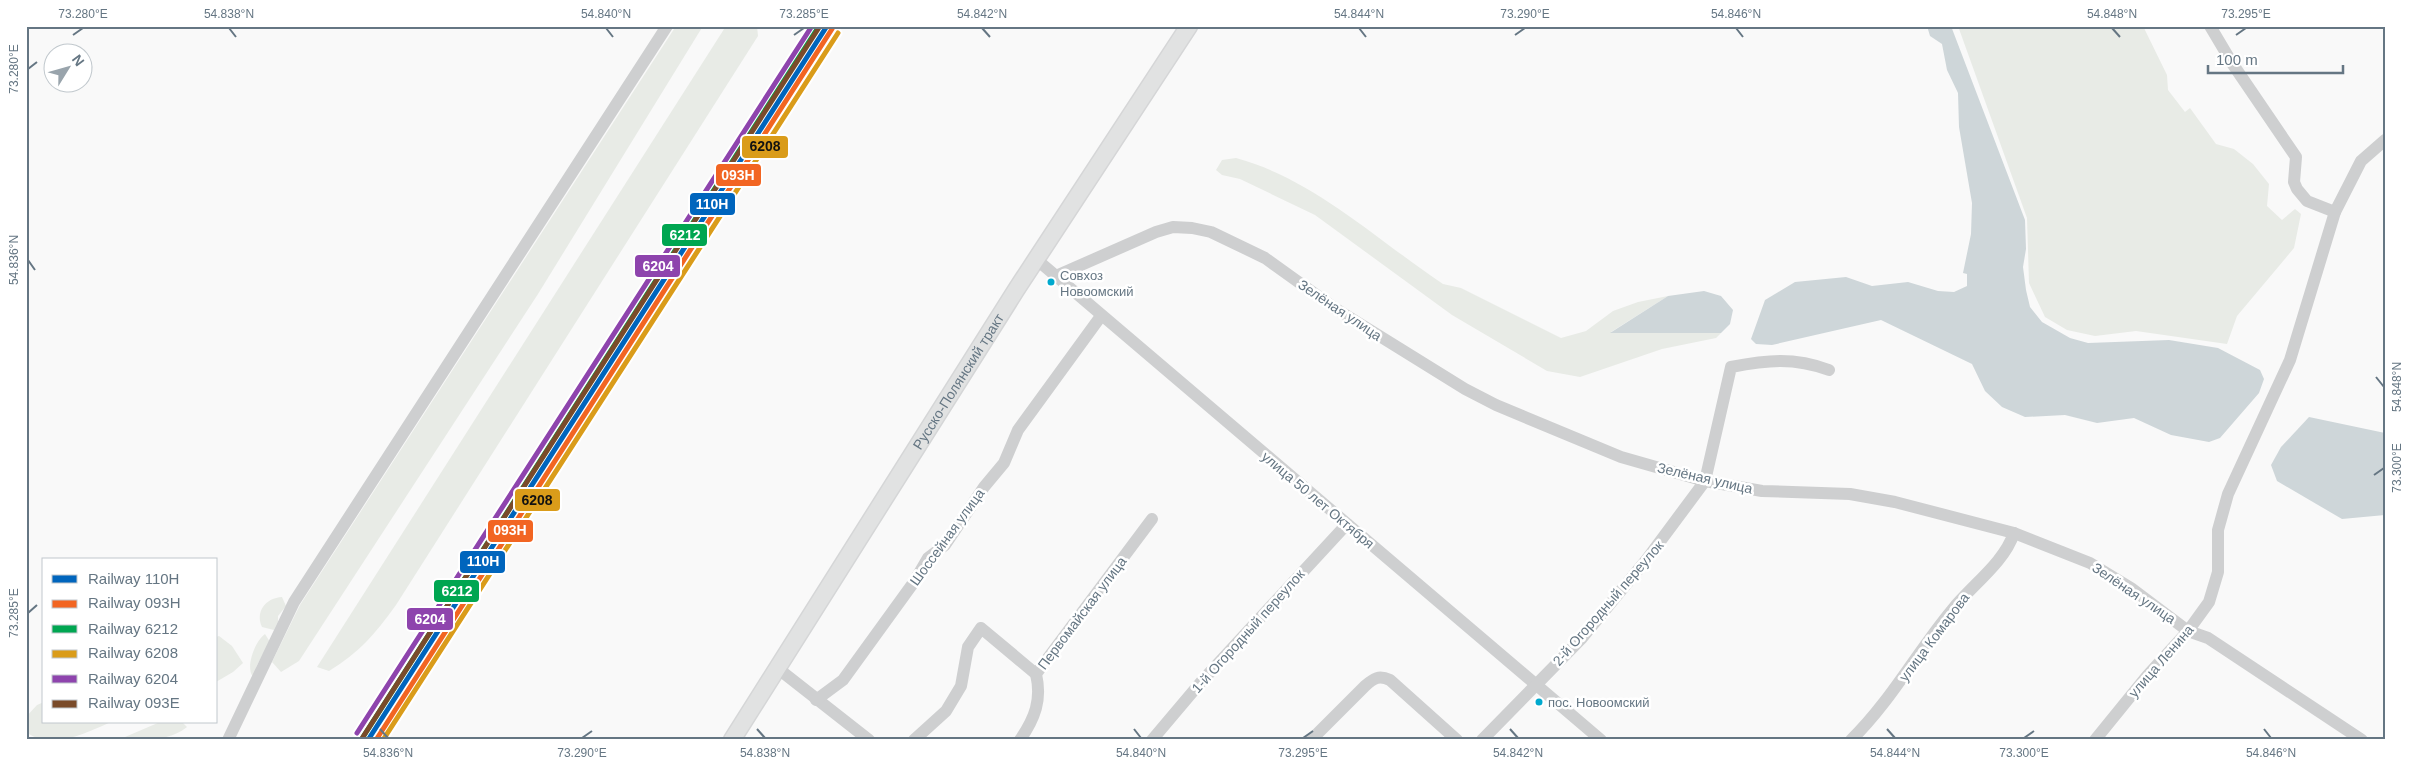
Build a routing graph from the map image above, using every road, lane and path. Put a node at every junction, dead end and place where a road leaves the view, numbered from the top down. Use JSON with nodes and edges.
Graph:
{"nodes":[{"id":1,"x":667,"y":26,"type":"edge"},
{"id":2,"x":1189,"y":26,"type":"edge"},
{"id":3,"x":2210,"y":26,"type":"edge"},
{"id":4,"x":2385,"y":140,"type":"edge"},
{"id":5,"x":2335,"y":212,"type":"junction"},
{"id":6,"x":1036,"y":259,"type":"junction"},
{"id":7,"x":1056,"y":276,"type":"junction"},
{"id":8,"x":1102,"y":316,"type":"junction"},
{"id":9,"x":1829,"y":370,"type":"dead end"},
{"id":10,"x":1705,"y":481,"type":"junction"},
{"id":11,"x":1152,"y":519,"type":"dead end"},
{"id":12,"x":1347,"y":524,"type":"junction"},
{"id":13,"x":2014,"y":533,"type":"junction"},
{"id":14,"x":2188,"y":631,"type":"junction"},
{"id":15,"x":776,"y":668,"type":"junction"},
{"id":16,"x":1036,"y":674,"type":"junction"},
{"id":17,"x":1537,"y":683,"type":"junction"},
{"id":18,"x":816,"y":700,"type":"junction"},
{"id":19,"x":228,"y":740,"type":"edge"},
{"id":20,"x":732,"y":740,"type":"edge"},
{"id":21,"x":869,"y":740,"type":"edge"},
{"id":22,"x":914,"y":740,"type":"edge"},
{"id":23,"x":1020,"y":740,"type":"edge"},
{"id":24,"x":1152,"y":740,"type":"edge"},
{"id":25,"x":1311,"y":740,"type":"edge"},
{"id":26,"x":1457,"y":740,"type":"edge"},
{"id":27,"x":1482,"y":740,"type":"edge"},
{"id":28,"x":1601,"y":740,"type":"edge"},
{"id":29,"x":1851,"y":740,"type":"edge"},
{"id":30,"x":2094,"y":740,"type":"edge"},
{"id":31,"x":2362,"y":740,"type":"edge"}],
"edges":[{"from":1,"to":19,"type":"street"},
{"from":2,"to":6,"type":"main road","name":"Русско-Полянский тракт"},
{"from":3,"to":5,"type":"street"},
{"from":4,"to":5,"type":"street","name":"улица Ленина"},
{"from":5,"to":14,"type":"street","name":"улица Ленина"},
{"from":6,"to":7,"type":"street","name":"улица 50 лет Октября"},
{"from":6,"to":15,"type":"main road","name":"Русско-Полянский тракт"},
{"from":7,"to":8,"type":"street","name":"улица 50 лет Октября"},
{"from":7,"to":10,"type":"street","name":"Зелёная улица"},
{"from":8,"to":12,"type":"street","name":"улица 50 лет Октября"},
{"from":8,"to":18,"type":"street","name":"Шоссейная улица"},
{"from":9,"to":10,"type":"street"},
{"from":10,"to":13,"type":"street","name":"Зелёная улица"},
{"from":10,"to":17,"type":"street","name":"2-й Огородный переулок"},
{"from":11,"to":16,"type":"street","name":"Первомайская улица"},
{"from":12,"to":17,"type":"street","name":"улица 50 лет Октября"},
{"from":12,"to":24,"type":"street","name":"1-й Огородный переулок"},
{"from":13,"to":14,"type":"street","name":"Зелёная улица"},
{"from":13,"to":29,"type":"street","name":"улица Комарова"},
{"from":14,"to":30,"type":"street","name":"улица Ленина"},
{"from":14,"to":31,"type":"street","name":"Зелёная улица"},
{"from":15,"to":18,"type":"street"},
{"from":15,"to":20,"type":"main road","name":"Русско-Полянский тракт"},
{"from":16,"to":22,"type":"street"},
{"from":16,"to":23,"type":"street","name":"Первомайская улица"},
{"from":17,"to":27,"type":"street","name":"2-й Огородный переулок"},
{"from":17,"to":28,"type":"street","name":"улица 50 лет Октября"},
{"from":18,"to":21,"type":"street"},
{"from":25,"to":26,"type":"street"}]}
